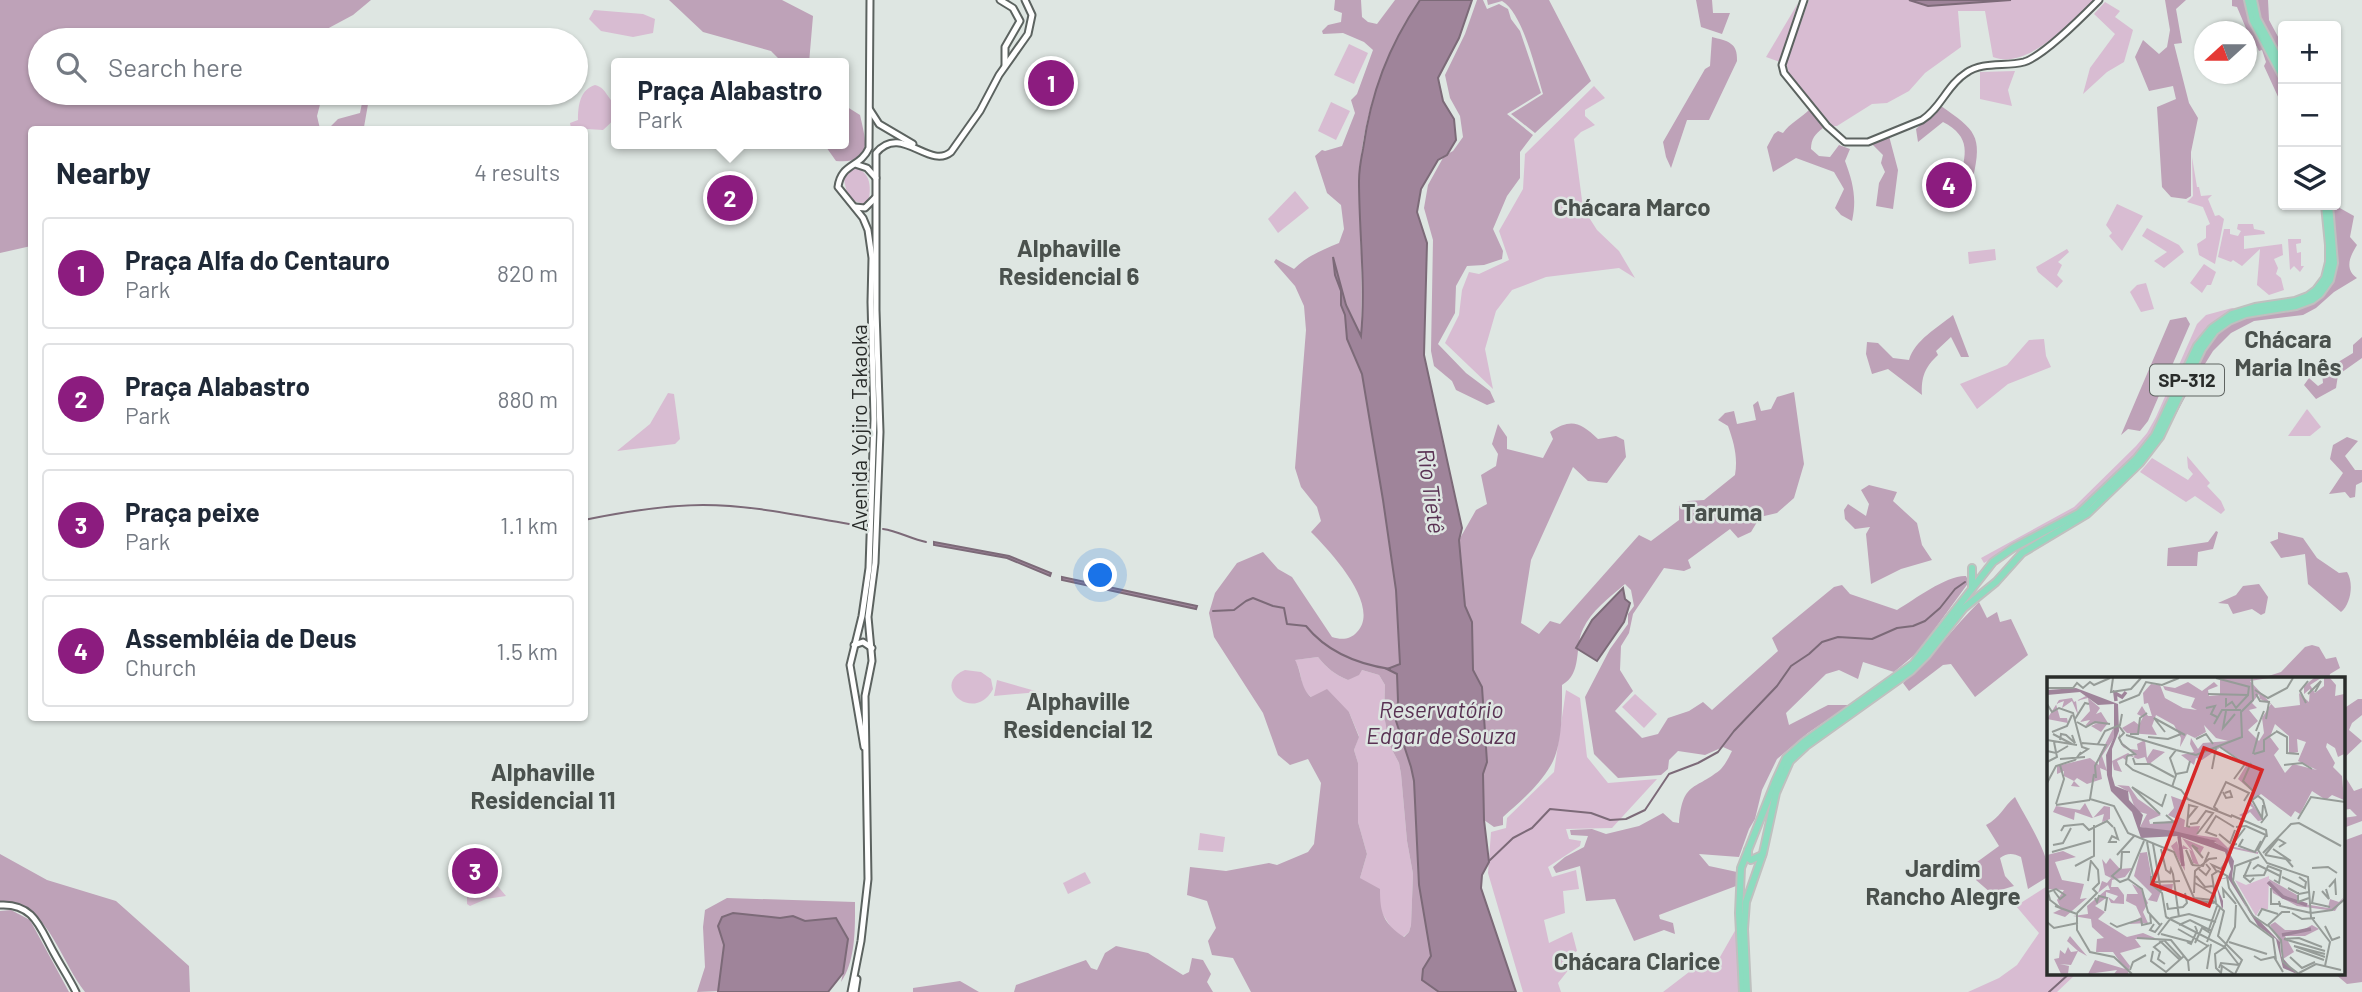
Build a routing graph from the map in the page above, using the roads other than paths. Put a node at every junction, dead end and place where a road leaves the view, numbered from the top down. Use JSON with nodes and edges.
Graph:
{"nodes":[{"id":1,"x":870,"y":0,"type":"edge"},
{"id":2,"x":1000,"y":0,"type":"edge"},
{"id":3,"x":1026,"y":0,"type":"edge"},
{"id":4,"x":1804,"y":0,"type":"edge"},
{"id":5,"x":2099,"y":0,"type":"edge"},
{"id":6,"x":2251,"y":0,"type":"edge"},
{"id":7,"x":2278,"y":58,"type":"edge"},
{"id":8,"x":1005,"y":65,"type":"junction"},
{"id":9,"x":2278,"y":68,"type":"edge"},
{"id":10,"x":869,"y":107,"type":"junction"},
{"id":11,"x":932,"y":154,"type":"junction"},
{"id":12,"x":855,"y":164,"type":"junction"},
{"id":13,"x":876,"y":178,"type":"junction"},
{"id":14,"x":876,"y":198,"type":"junction"},
{"id":15,"x":855,"y":207,"type":"junction"},
{"id":16,"x":2327,"y":210,"type":"edge"},
{"id":17,"x":2328,"y":210,"type":"edge"},
{"id":18,"x":1998,"y":558,"type":"junction"},
{"id":19,"x":1972,"y":568,"type":"dead end"},
{"id":20,"x":2010,"y":568,"type":"junction"},
{"id":21,"x":1980,"y":577,"type":"junction"},
{"id":22,"x":1996,"y":582,"type":"junction"},
{"id":23,"x":1972,"y":589,"type":"junction"},
{"id":24,"x":855,"y":645,"type":"junction"},
{"id":25,"x":872,"y":648,"type":"junction"},
{"id":26,"x":868,"y":678,"type":"junction"},
{"id":27,"x":853,"y":681,"type":"junction"},
{"id":28,"x":868,"y":770,"type":"junction"},
{"id":29,"x":1748,"y":848,"type":"junction"},
{"id":30,"x":1763,"y":853,"type":"junction"},
{"id":31,"x":1740,"y":880,"type":"junction"},
{"id":32,"x":1752,"y":881,"type":"junction"},
{"id":33,"x":0,"y":905,"type":"edge"},
{"id":34,"x":76,"y":992,"type":"edge"},
{"id":35,"x":853,"y":992,"type":"edge"},
{"id":36,"x":1745,"y":992,"type":"edge"}],
"edges":[{"from":1,"to":10,"type":"main road"},
{"from":2,"to":8,"type":"main road"},
{"from":3,"to":8,"type":"main road"},
{"from":4,"to":5,"type":"main road"},
{"from":6,"to":7,"type":"main road"},
{"from":6,"to":9,"type":"main road"},
{"from":8,"to":11,"type":"main road"},
{"from":10,"to":11,"type":"main road"},
{"from":10,"to":12,"type":"main road"},
{"from":11,"to":13,"type":"main road","name":"Avenida Yojiro Takaoka"},
{"from":12,"to":13,"type":"main road"},
{"from":12,"to":15,"type":"main road"},
{"from":13,"to":14,"type":"main road","name":"Avenida Yojiro Takaoka"},
{"from":14,"to":15,"type":"main road"},
{"from":14,"to":25,"type":"main road","name":"Avenida Yojiro Takaoka"},
{"from":15,"to":24,"type":"main road","name":"Avenida Yojiro Takaoka"},
{"from":16,"to":18,"type":"main road","number":"SP-312"},
{"from":17,"to":20,"type":"main road","number":"SP-312"},
{"from":18,"to":20,"type":"main road"},
{"from":18,"to":21,"type":"main road","number":"SP-312"},
{"from":19,"to":23,"type":"main road"},
{"from":20,"to":22,"type":"main road","number":"SP-312"},
{"from":21,"to":22,"type":"main road"},
{"from":21,"to":23,"type":"main road","number":"SP-312"},
{"from":22,"to":30,"type":"main road","number":"SP-312"},
{"from":23,"to":29,"type":"main road","number":"SP-312"},
{"from":24,"to":25,"type":"main road"},
{"from":24,"to":27,"type":"main road","name":"Avenida Yojiro Takaoka"},
{"from":25,"to":26,"type":"main road","name":"Avenida Yojiro Takaoka"},
{"from":26,"to":27,"type":"main road"},
{"from":26,"to":28,"type":"main road","name":"Avenida Yojiro Takaoka"},
{"from":27,"to":28,"type":"main road","name":"Avenida Yojiro Takaoka"},
{"from":28,"to":35,"type":"main road"},
{"from":29,"to":30,"type":"main road"},
{"from":29,"to":31,"type":"main road","number":"SP-312"},
{"from":30,"to":32,"type":"main road","number":"SP-312"},
{"from":31,"to":32,"type":"main road"},
{"from":31,"to":36,"type":"main road","number":"SP-312"},
{"from":32,"to":36,"type":"main road","number":"SP-312"},
{"from":33,"to":34,"type":"main road"}]}
